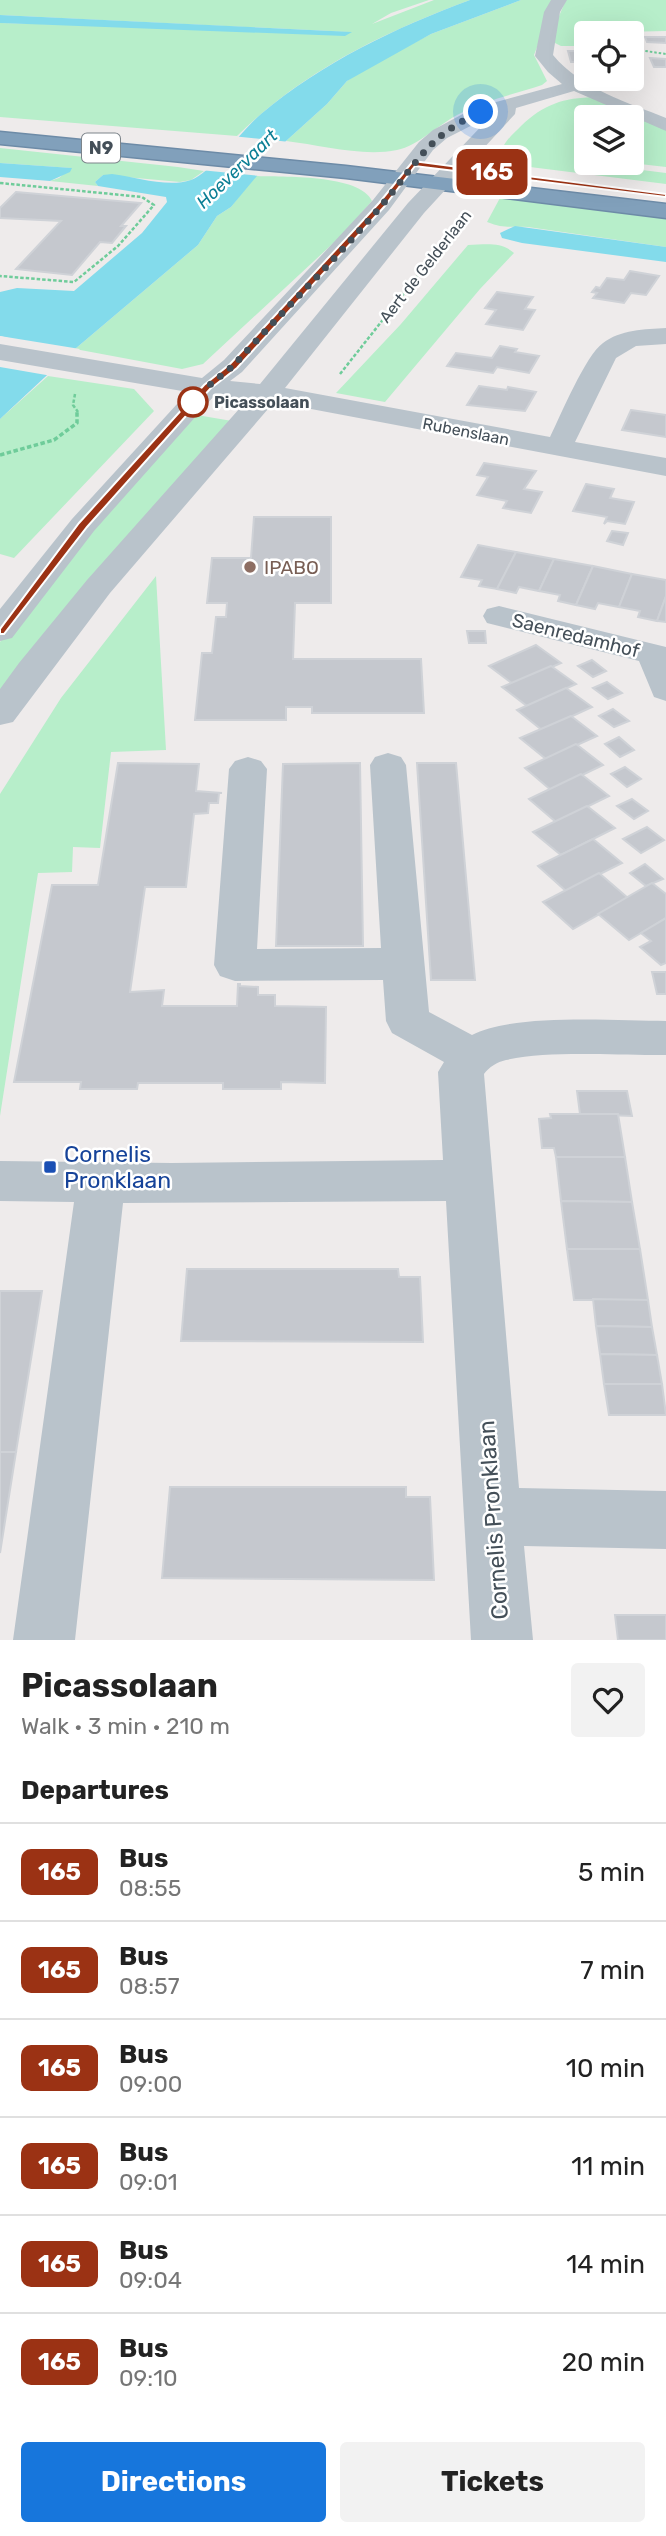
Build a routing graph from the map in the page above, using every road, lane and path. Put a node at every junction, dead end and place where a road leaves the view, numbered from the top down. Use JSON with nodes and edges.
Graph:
{"nodes":[{"id":1,"x":559,"y":0,"type":"edge"},
{"id":2,"x":644,"y":51,"type":"edge"},
{"id":3,"x":666,"y":54,"type":"edge"},
{"id":4,"x":574,"y":83,"type":"edge"},
{"id":5,"x":574,"y":86,"type":"edge"},
{"id":6,"x":590,"y":91,"type":"edge"},
{"id":7,"x":520,"y":99,"type":"junction"},
{"id":8,"x":0,"y":123,"type":"edge"},
{"id":9,"x":666,"y":125,"type":"edge"},
{"id":10,"x":0,"y":138,"type":"edge"},
{"id":11,"x":407,"y":171,"type":"junction"},
{"id":12,"x":443,"y":175,"type":"junction"},
{"id":13,"x":0,"y":183,"type":"edge"},
{"id":14,"x":498,"y":190,"type":"junction"},
{"id":15,"x":666,"y":194,"type":"edge"},
{"id":16,"x":666,"y":211,"type":"edge"},
{"id":17,"x":0,"y":276,"type":"edge"},
{"id":18,"x":666,"y":336,"type":"edge"},
{"id":19,"x":0,"y":352,"type":"edge"},
{"id":20,"x":100,"y":369,"type":"junction"},
{"id":21,"x":207,"y":387,"type":"junction"},
{"id":22,"x":267,"y":393,"type":"junction"},
{"id":23,"x":558,"y":448,"type":"junction"},
{"id":24,"x":0,"y":455,"type":"edge"},
{"id":25,"x":666,"y":467,"type":"edge"},
{"id":26,"x":499,"y":616,"type":"dead end"},
{"id":27,"x":0,"y":631,"type":"edge"},
{"id":28,"x":660,"y":655,"type":"edge"},
{"id":29,"x":666,"y":690,"type":"edge"},
{"id":30,"x":0,"y":714,"type":"edge"},
{"id":31,"x":388,"y":765,"type":"dead end"},
{"id":32,"x":248,"y":769,"type":"dead end"},
{"id":33,"x":403,"y":964,"type":"junction"},
{"id":34,"x":666,"y":1038,"type":"edge"},
{"id":35,"x":471,"y":1056,"type":"junction"},
{"id":36,"x":469,"y":1180,"type":"junction"},
{"id":37,"x":0,"y":1181,"type":"edge"},
{"id":38,"x":101,"y":1182,"type":"junction"},
{"id":39,"x":493,"y":1516,"type":"junction"},
{"id":40,"x":666,"y":1520,"type":"edge"},
{"id":41,"x":44,"y":1640,"type":"edge"},
{"id":42,"x":502,"y":1640,"type":"edge"}],
"edges":[{"from":1,"to":4,"type":"street"},
{"from":2,"to":3,"type":"path"},
{"from":5,"to":7,"type":"street"},
{"from":6,"to":9,"type":"street"},
{"from":7,"to":11,"type":"street"},
{"from":7,"to":12,"type":"street"},
{"from":8,"to":11,"type":"highway","number":"N9"},
{"from":10,"to":11,"type":"highway","number":"N9"},
{"from":11,"to":12,"type":"highway","number":"N9"},
{"from":11,"to":21,"type":"street"},
{"from":12,"to":14,"type":"highway","number":"N9"},
{"from":12,"to":15,"type":"highway","number":"N9"},
{"from":12,"to":22,"type":"street"},
{"from":13,"to":17,"type":"path"},
{"from":14,"to":16,"type":"highway","number":"N9"},
{"from":14,"to":22,"type":"path","name":"Aert de Gelderlaan"},
{"from":18,"to":23,"type":"street"},
{"from":19,"to":20,"type":"street"},
{"from":20,"to":21,"type":"street"},
{"from":20,"to":24,"type":"path"},
{"from":21,"to":22,"type":"street","name":"Rubenslaan"},
{"from":21,"to":27,"type":"street"},
{"from":22,"to":23,"type":"street","name":"Rubenslaan"},
{"from":22,"to":30,"type":"street"},
{"from":23,"to":25,"type":"street","name":"Rubenslaan"},
{"from":26,"to":28,"type":"street","name":"Saenredamhof"},
{"from":28,"to":29,"type":"street","name":"Saenredamhof"},
{"from":31,"to":33,"type":"street"},
{"from":32,"to":33,"type":"street"},
{"from":33,"to":35,"type":"street"},
{"from":34,"to":35,"type":"street"},
{"from":35,"to":36,"type":"street","name":"Cornelis Pronklaan"},
{"from":36,"to":38,"type":"street"},
{"from":36,"to":39,"type":"street","name":"Cornelis Pronklaan"},
{"from":37,"to":38,"type":"street"},
{"from":38,"to":41,"type":"street"},
{"from":39,"to":40,"type":"street"},
{"from":39,"to":42,"type":"street","name":"Cornelis Pronklaan"}]}
